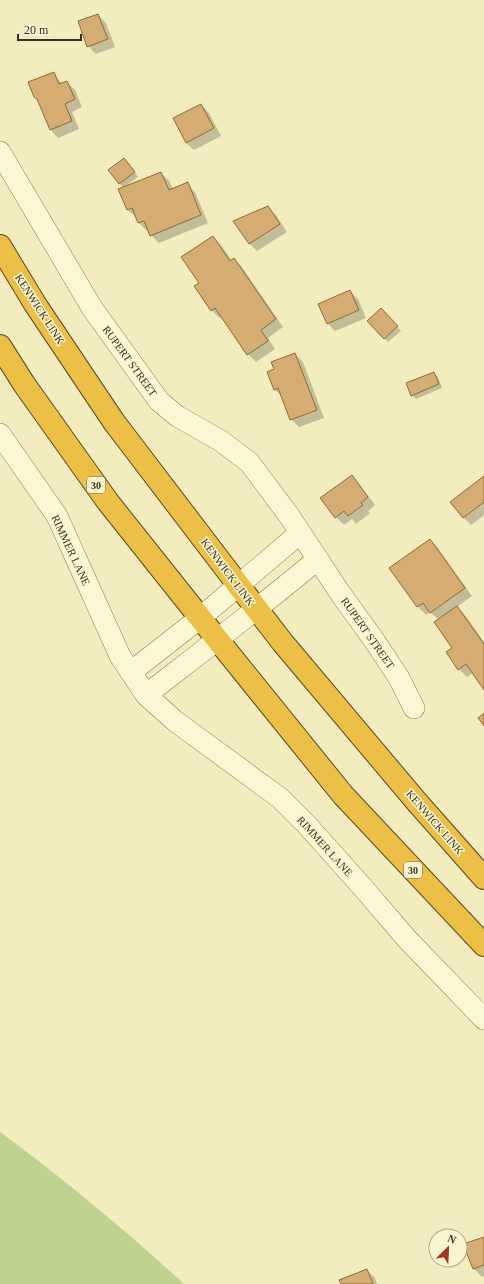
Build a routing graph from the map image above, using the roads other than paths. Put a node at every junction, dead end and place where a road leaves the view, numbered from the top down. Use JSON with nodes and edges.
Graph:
{"nodes":[{"id":1,"x":0,"y":152,"type":"edge"},
{"id":2,"x":0,"y":246,"type":"edge"},
{"id":3,"x":0,"y":346,"type":"edge"},
{"id":4,"x":0,"y":434,"type":"edge"},
{"id":5,"x":300,"y":533,"type":"junction"},
{"id":6,"x":318,"y":559,"type":"junction"},
{"id":7,"x":239,"y":586,"type":"junction"},
{"id":8,"x":257,"y":610,"type":"junction"},
{"id":9,"x":200,"y":618,"type":"junction"},
{"id":10,"x":217,"y":640,"type":"junction"},
{"id":11,"x":131,"y":672,"type":"junction"},
{"id":12,"x":146,"y":695,"type":"junction"},
{"id":13,"x":414,"y":708,"type":"dead end"},
{"id":14,"x":484,"y":878,"type":"edge"},
{"id":15,"x":484,"y":945,"type":"edge"},
{"id":16,"x":484,"y":1019,"type":"edge"}],
"edges":[{"from":1,"to":5,"type":"street","name":"RUPERT STREET"},
{"from":2,"to":7,"type":"highway","name":"KENWICK LINK"},
{"from":3,"to":9,"type":"highway","number":"30"},
{"from":4,"to":11,"type":"street","name":"RIMMER LANE"},
{"from":5,"to":6,"type":"street","name":"RUPERT STREET"},
{"from":5,"to":7,"type":"street"},
{"from":6,"to":8,"type":"street"},
{"from":6,"to":13,"type":"street","name":"RUPERT STREET"},
{"from":7,"to":8,"type":"highway","name":"KENWICK LINK"},
{"from":7,"to":9,"type":"street"},
{"from":8,"to":10,"type":"street"},
{"from":8,"to":14,"type":"highway","name":"KENWICK LINK"},
{"from":9,"to":10,"type":"highway","number":"30"},
{"from":9,"to":11,"type":"street"},
{"from":10,"to":12,"type":"street"},
{"from":10,"to":15,"type":"highway","number":"30"},
{"from":11,"to":12,"type":"street","name":"RIMMER LANE"},
{"from":12,"to":16,"type":"street","name":"RIMMER LANE"}]}
